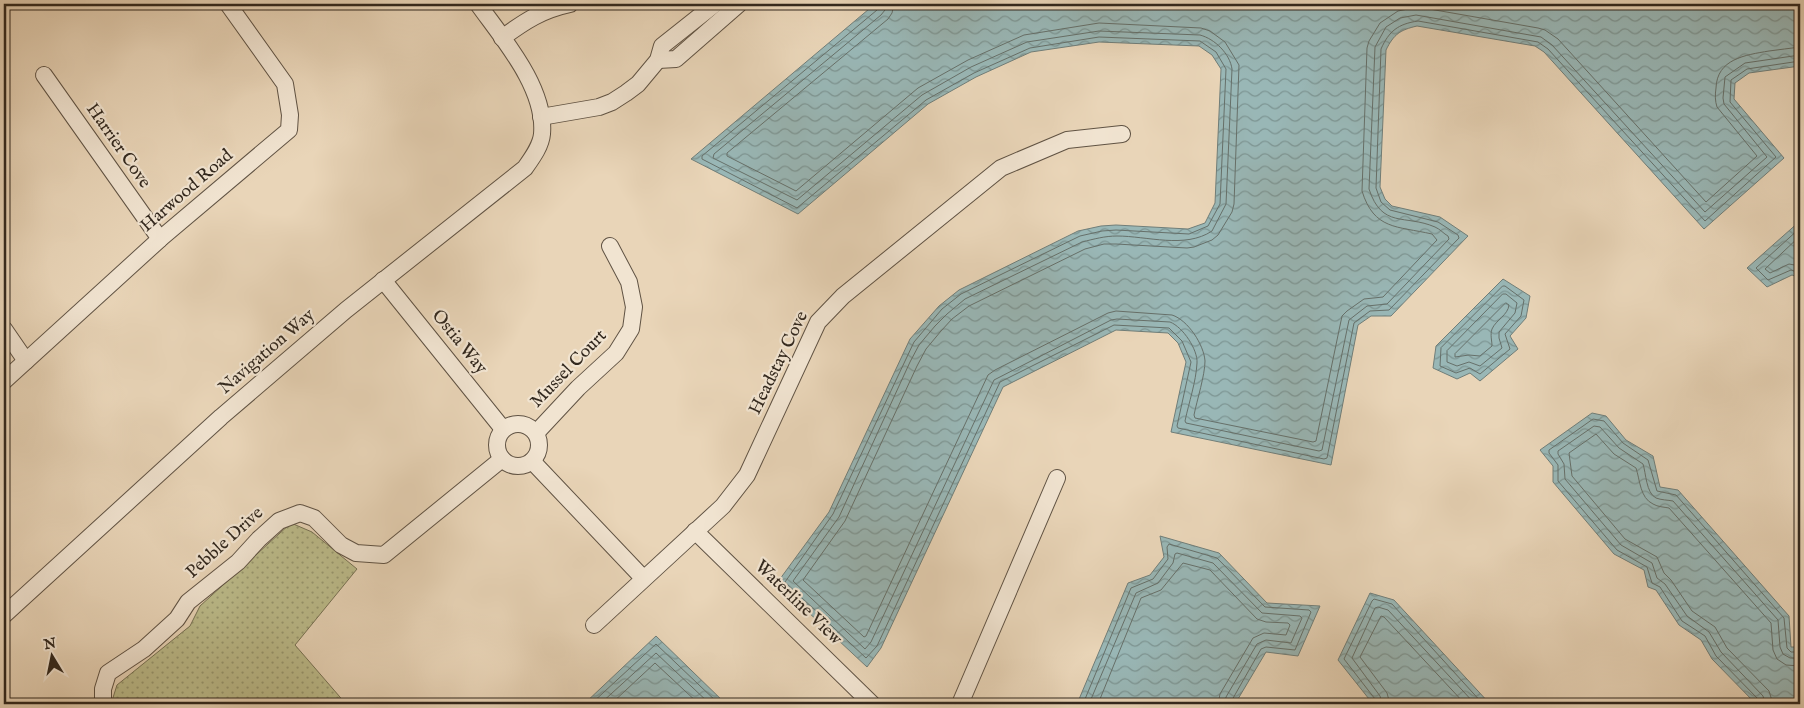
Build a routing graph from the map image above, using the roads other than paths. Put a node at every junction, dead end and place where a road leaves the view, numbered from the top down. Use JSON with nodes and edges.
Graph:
{"nodes":[{"id":1,"x":228,"y":4,"type":"edge"},
{"id":2,"x":478,"y":4,"type":"edge"},
{"id":3,"x":570,"y":4,"type":"edge"},
{"id":4,"x":715,"y":4,"type":"edge"},
{"id":5,"x":739,"y":4,"type":"edge"},
{"id":6,"x":502,"y":38,"type":"junction"},
{"id":7,"x":658,"y":60,"type":"junction"},
{"id":8,"x":44,"y":75,"type":"dead end"},
{"id":9,"x":541,"y":118,"type":"junction"},
{"id":10,"x":1122,"y":134,"type":"dead end"},
{"id":11,"x":160,"y":239,"type":"junction"},
{"id":12,"x":610,"y":246,"type":"dead end"},
{"id":13,"x":383,"y":280,"type":"junction"},
{"id":14,"x":4,"y":329,"type":"edge"},
{"id":15,"x":26,"y":361,"type":"junction"},
{"id":16,"x":4,"y":381,"type":"edge"},
{"id":17,"x":503,"y":429,"type":"junction"},
{"id":18,"x":536,"y":433,"type":"junction"},
{"id":19,"x":502,"y":459,"type":"junction"},
{"id":20,"x":532,"y":461,"type":"junction"},
{"id":21,"x":1057,"y":478,"type":"dead end"},
{"id":22,"x":695,"y":531,"type":"junction"},
{"id":23,"x":643,"y":578,"type":"junction"},
{"id":24,"x":4,"y":615,"type":"edge"},
{"id":25,"x":594,"y":625,"type":"dead end"},
{"id":26,"x":103,"y":704,"type":"edge"},
{"id":27,"x":872,"y":704,"type":"edge"},
{"id":28,"x":960,"y":704,"type":"edge"}],
"edges":[{"from":1,"to":11,"type":"street","name":"Harwood Road"},
{"from":2,"to":6,"type":"street","name":"Navigation Way"},
{"from":3,"to":6,"type":"street"},
{"from":4,"to":7,"type":"street"},
{"from":5,"to":7,"type":"street"},
{"from":6,"to":9,"type":"street","name":"Navigation Way"},
{"from":7,"to":9,"type":"street"},
{"from":8,"to":11,"type":"street","name":"Harrier Cove"},
{"from":9,"to":13,"type":"street","name":"Navigation Way"},
{"from":10,"to":22,"type":"street","name":"Headstay Cove"},
{"from":11,"to":15,"type":"street","name":"Harwood Road"},
{"from":12,"to":18,"type":"street","name":"Mussel Court"},
{"from":13,"to":17,"type":"street","name":"Ostia Way"},
{"from":13,"to":24,"type":"street","name":"Navigation Way"},
{"from":14,"to":15,"type":"street"},
{"from":15,"to":16,"type":"street","name":"Harwood Road"},
{"from":17,"to":18,"type":"street"},
{"from":17,"to":19,"type":"street"},
{"from":18,"to":20,"type":"street"},
{"from":19,"to":20,"type":"street"},
{"from":19,"to":26,"type":"street","name":"Pebble Drive"},
{"from":20,"to":23,"type":"street"},
{"from":21,"to":28,"type":"street"},
{"from":22,"to":23,"type":"street","name":"Headstay Cove"},
{"from":22,"to":27,"type":"street","name":"Waterline View"},
{"from":23,"to":25,"type":"street","name":"Headstay Cove"}]}
